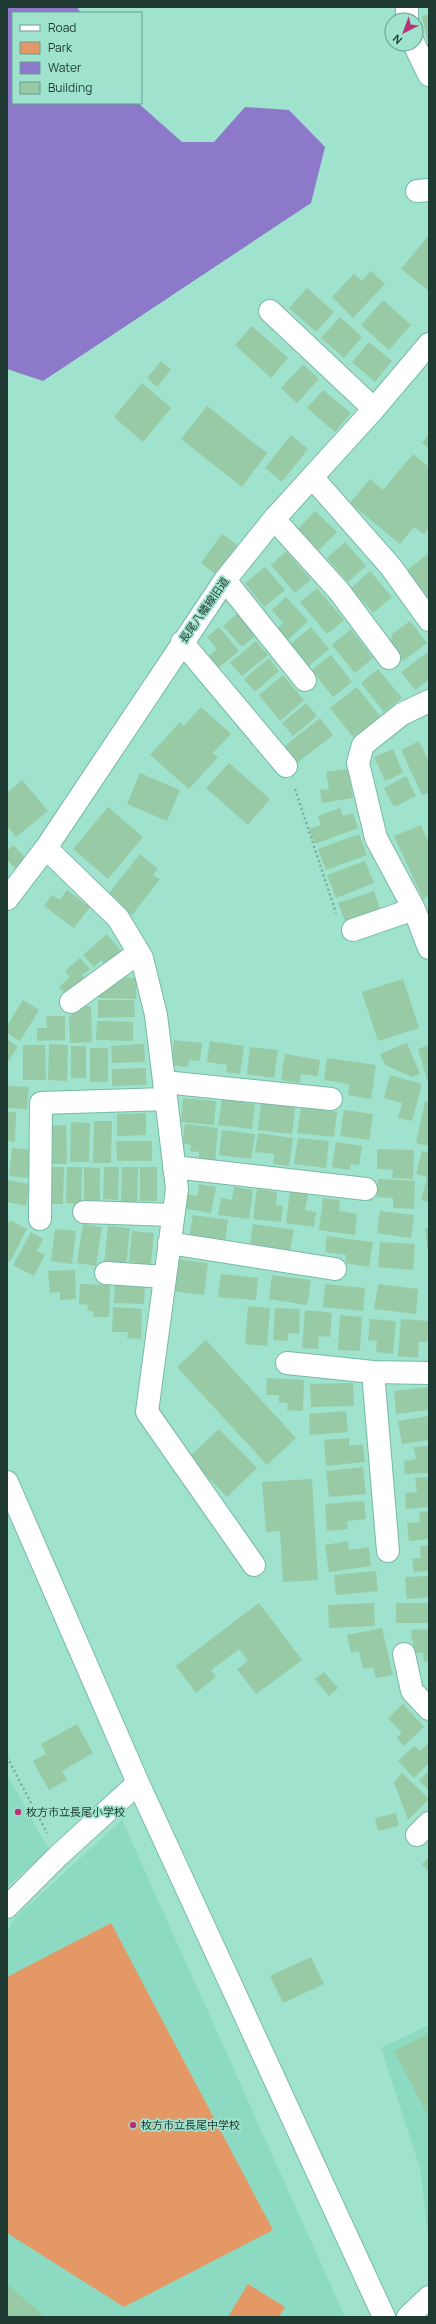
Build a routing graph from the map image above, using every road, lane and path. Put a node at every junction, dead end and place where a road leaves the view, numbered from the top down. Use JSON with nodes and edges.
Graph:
{"nodes":[{"id":1,"x":418,"y":52,"type":"edge"},
{"id":2,"x":429,"y":75,"type":"edge"},
{"id":3,"x":270,"y":311,"type":"dead end"},
{"id":4,"x":429,"y":344,"type":"edge"},
{"id":5,"x":374,"y":410,"type":"junction"},
{"id":6,"x":312,"y":477,"type":"junction"},
{"id":7,"x":274,"y":519,"type":"junction"},
{"id":8,"x":225,"y":580,"type":"junction"},
{"id":9,"x":429,"y":620,"type":"edge"},
{"id":10,"x":182,"y":642,"type":"junction"},
{"id":11,"x":389,"y":658,"type":"dead end"},
{"id":12,"x":305,"y":680,"type":"dead end"},
{"id":13,"x":429,"y":700,"type":"edge"},
{"id":14,"x":286,"y":766,"type":"joint"},
{"id":15,"x":46,"y":848,"type":"junction"},
{"id":16,"x":7,"y":899,"type":"edge"},
{"id":17,"x":414,"y":909,"type":"junction"},
{"id":18,"x":353,"y":930,"type":"joint"},
{"id":19,"x":429,"y":948,"type":"edge"},
{"id":20,"x":138,"y":953,"type":"junction"},
{"id":21,"x":71,"y":1002,"type":"dead end"},
{"id":22,"x":165,"y":1091,"type":"junction"},
{"id":23,"x":331,"y":1100,"type":"dead end"},
{"id":24,"x":174,"y":1167,"type":"junction"},
{"id":25,"x":366,"y":1190,"type":"dead end"},
{"id":26,"x":84,"y":1212,"type":"dead end"},
{"id":27,"x":173,"y":1215,"type":"junction"},
{"id":28,"x":40,"y":1219,"type":"dead end"},
{"id":29,"x":169,"y":1243,"type":"junction"},
{"id":30,"x":335,"y":1269,"type":"dead end"},
{"id":31,"x":106,"y":1273,"type":"dead end"},
{"id":32,"x":165,"y":1277,"type":"junction"},
{"id":33,"x":287,"y":1363,"type":"dead end"},
{"id":34,"x":373,"y":1372,"type":"junction"},
{"id":35,"x":429,"y":1373,"type":"edge"},
{"id":36,"x":7,"y":1482,"type":"edge"},
{"id":37,"x":388,"y":1551,"type":"dead end"},
{"id":38,"x":254,"y":1565,"type":"dead end"},
{"id":39,"x":404,"y":1654,"type":"dead end"},
{"id":40,"x":429,"y":1709,"type":"edge"},
{"id":41,"x":7,"y":1757,"type":"edge"},
{"id":42,"x":138,"y":1783,"type":"junction"},
{"id":43,"x":59,"y":1855,"type":"junction"},
{"id":44,"x":7,"y":1907,"type":"edge"},
{"id":45,"x":429,"y":2297,"type":"edge"},
{"id":46,"x":384,"y":2317,"type":"edge"},
{"id":47,"x":408,"y":2317,"type":"edge"}],
"edges":[{"from":1,"to":2,"type":"street"},
{"from":3,"to":5,"type":"street"},
{"from":4,"to":5,"type":"street","name":"長尾八幡線旧道"},
{"from":5,"to":6,"type":"street","name":"長尾八幡線旧道"},
{"from":6,"to":7,"type":"street","name":"長尾八幡線旧道"},
{"from":6,"to":9,"type":"street"},
{"from":7,"to":8,"type":"street","name":"長尾八幡線旧道"},
{"from":7,"to":11,"type":"street"},
{"from":8,"to":10,"type":"street","name":"長尾八幡線旧道"},
{"from":8,"to":12,"type":"street"},
{"from":10,"to":14,"type":"street"},
{"from":10,"to":15,"type":"street","name":"長尾八幡線旧道"},
{"from":13,"to":17,"type":"street"},
{"from":14,"to":18,"type":"path"},
{"from":15,"to":16,"type":"street","name":"長尾八幡線旧道"},
{"from":15,"to":20,"type":"street"},
{"from":17,"to":18,"type":"street"},
{"from":17,"to":19,"type":"street"},
{"from":20,"to":21,"type":"street"},
{"from":20,"to":22,"type":"street"},
{"from":22,"to":23,"type":"street"},
{"from":22,"to":24,"type":"street"},
{"from":22,"to":28,"type":"street"},
{"from":24,"to":25,"type":"street"},
{"from":24,"to":27,"type":"street"},
{"from":26,"to":27,"type":"street"},
{"from":27,"to":29,"type":"street"},
{"from":29,"to":30,"type":"street"},
{"from":29,"to":32,"type":"street"},
{"from":31,"to":32,"type":"street"},
{"from":32,"to":38,"type":"street"},
{"from":33,"to":34,"type":"street"},
{"from":34,"to":35,"type":"street"},
{"from":34,"to":37,"type":"street"},
{"from":36,"to":42,"type":"street"},
{"from":39,"to":40,"type":"street"},
{"from":41,"to":43,"type":"path"},
{"from":42,"to":43,"type":"street"},
{"from":42,"to":46,"type":"street"},
{"from":43,"to":44,"type":"street"},
{"from":45,"to":47,"type":"street"}]}
